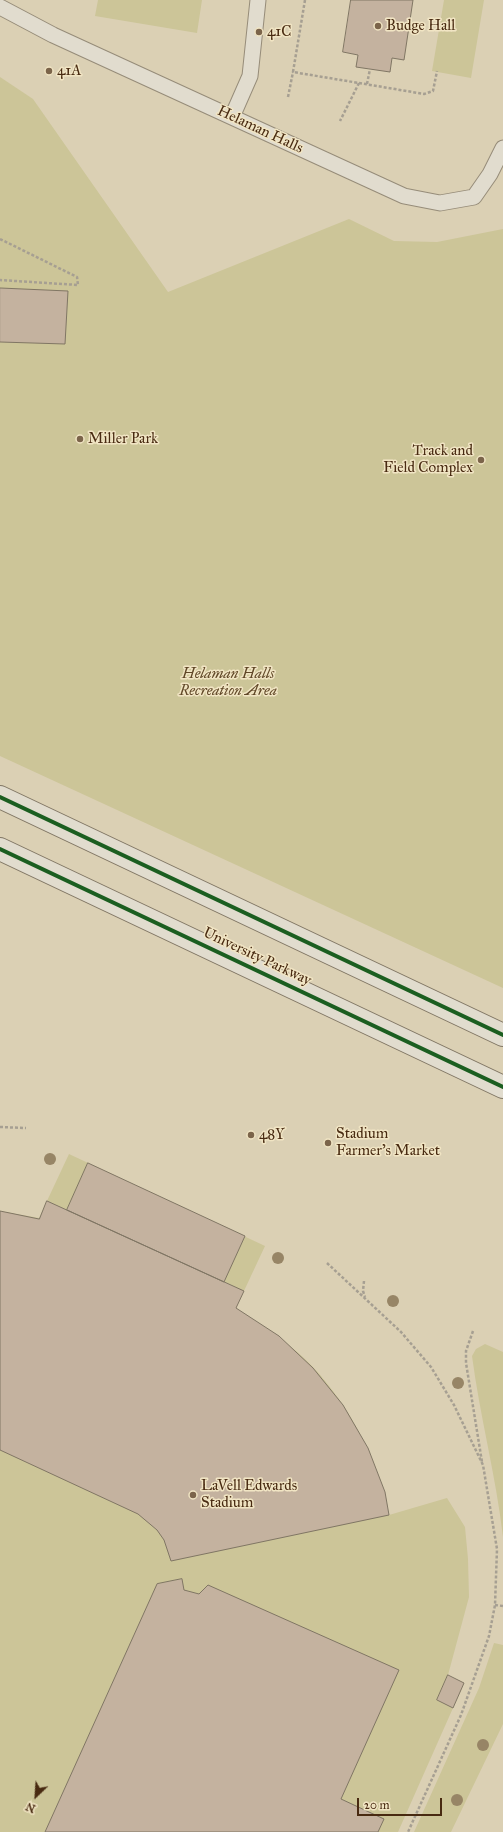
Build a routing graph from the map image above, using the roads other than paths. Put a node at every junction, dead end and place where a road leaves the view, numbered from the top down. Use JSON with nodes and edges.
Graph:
{"nodes":[{"id":1,"x":258,"y":0,"type":"edge"},
{"id":2,"x":0,"y":7,"type":"edge"},
{"id":3,"x":232,"y":117,"type":"junction"},
{"id":4,"x":503,"y":148,"type":"edge"},
{"id":5,"x":0,"y":797,"type":"edge"},
{"id":6,"x":0,"y":849,"type":"edge"},
{"id":7,"x":503,"y":1035,"type":"edge"},
{"id":8,"x":503,"y":1087,"type":"edge"}],
"edges":[{"from":1,"to":3,"type":"lane"},
{"from":2,"to":3,"type":"lane","name":"Helaman Halls"},
{"from":3,"to":4,"type":"lane","name":"Helaman Halls"},
{"from":5,"to":7,"type":"main road"},
{"from":6,"to":8,"type":"main road","name":"University Parkway"}]}
